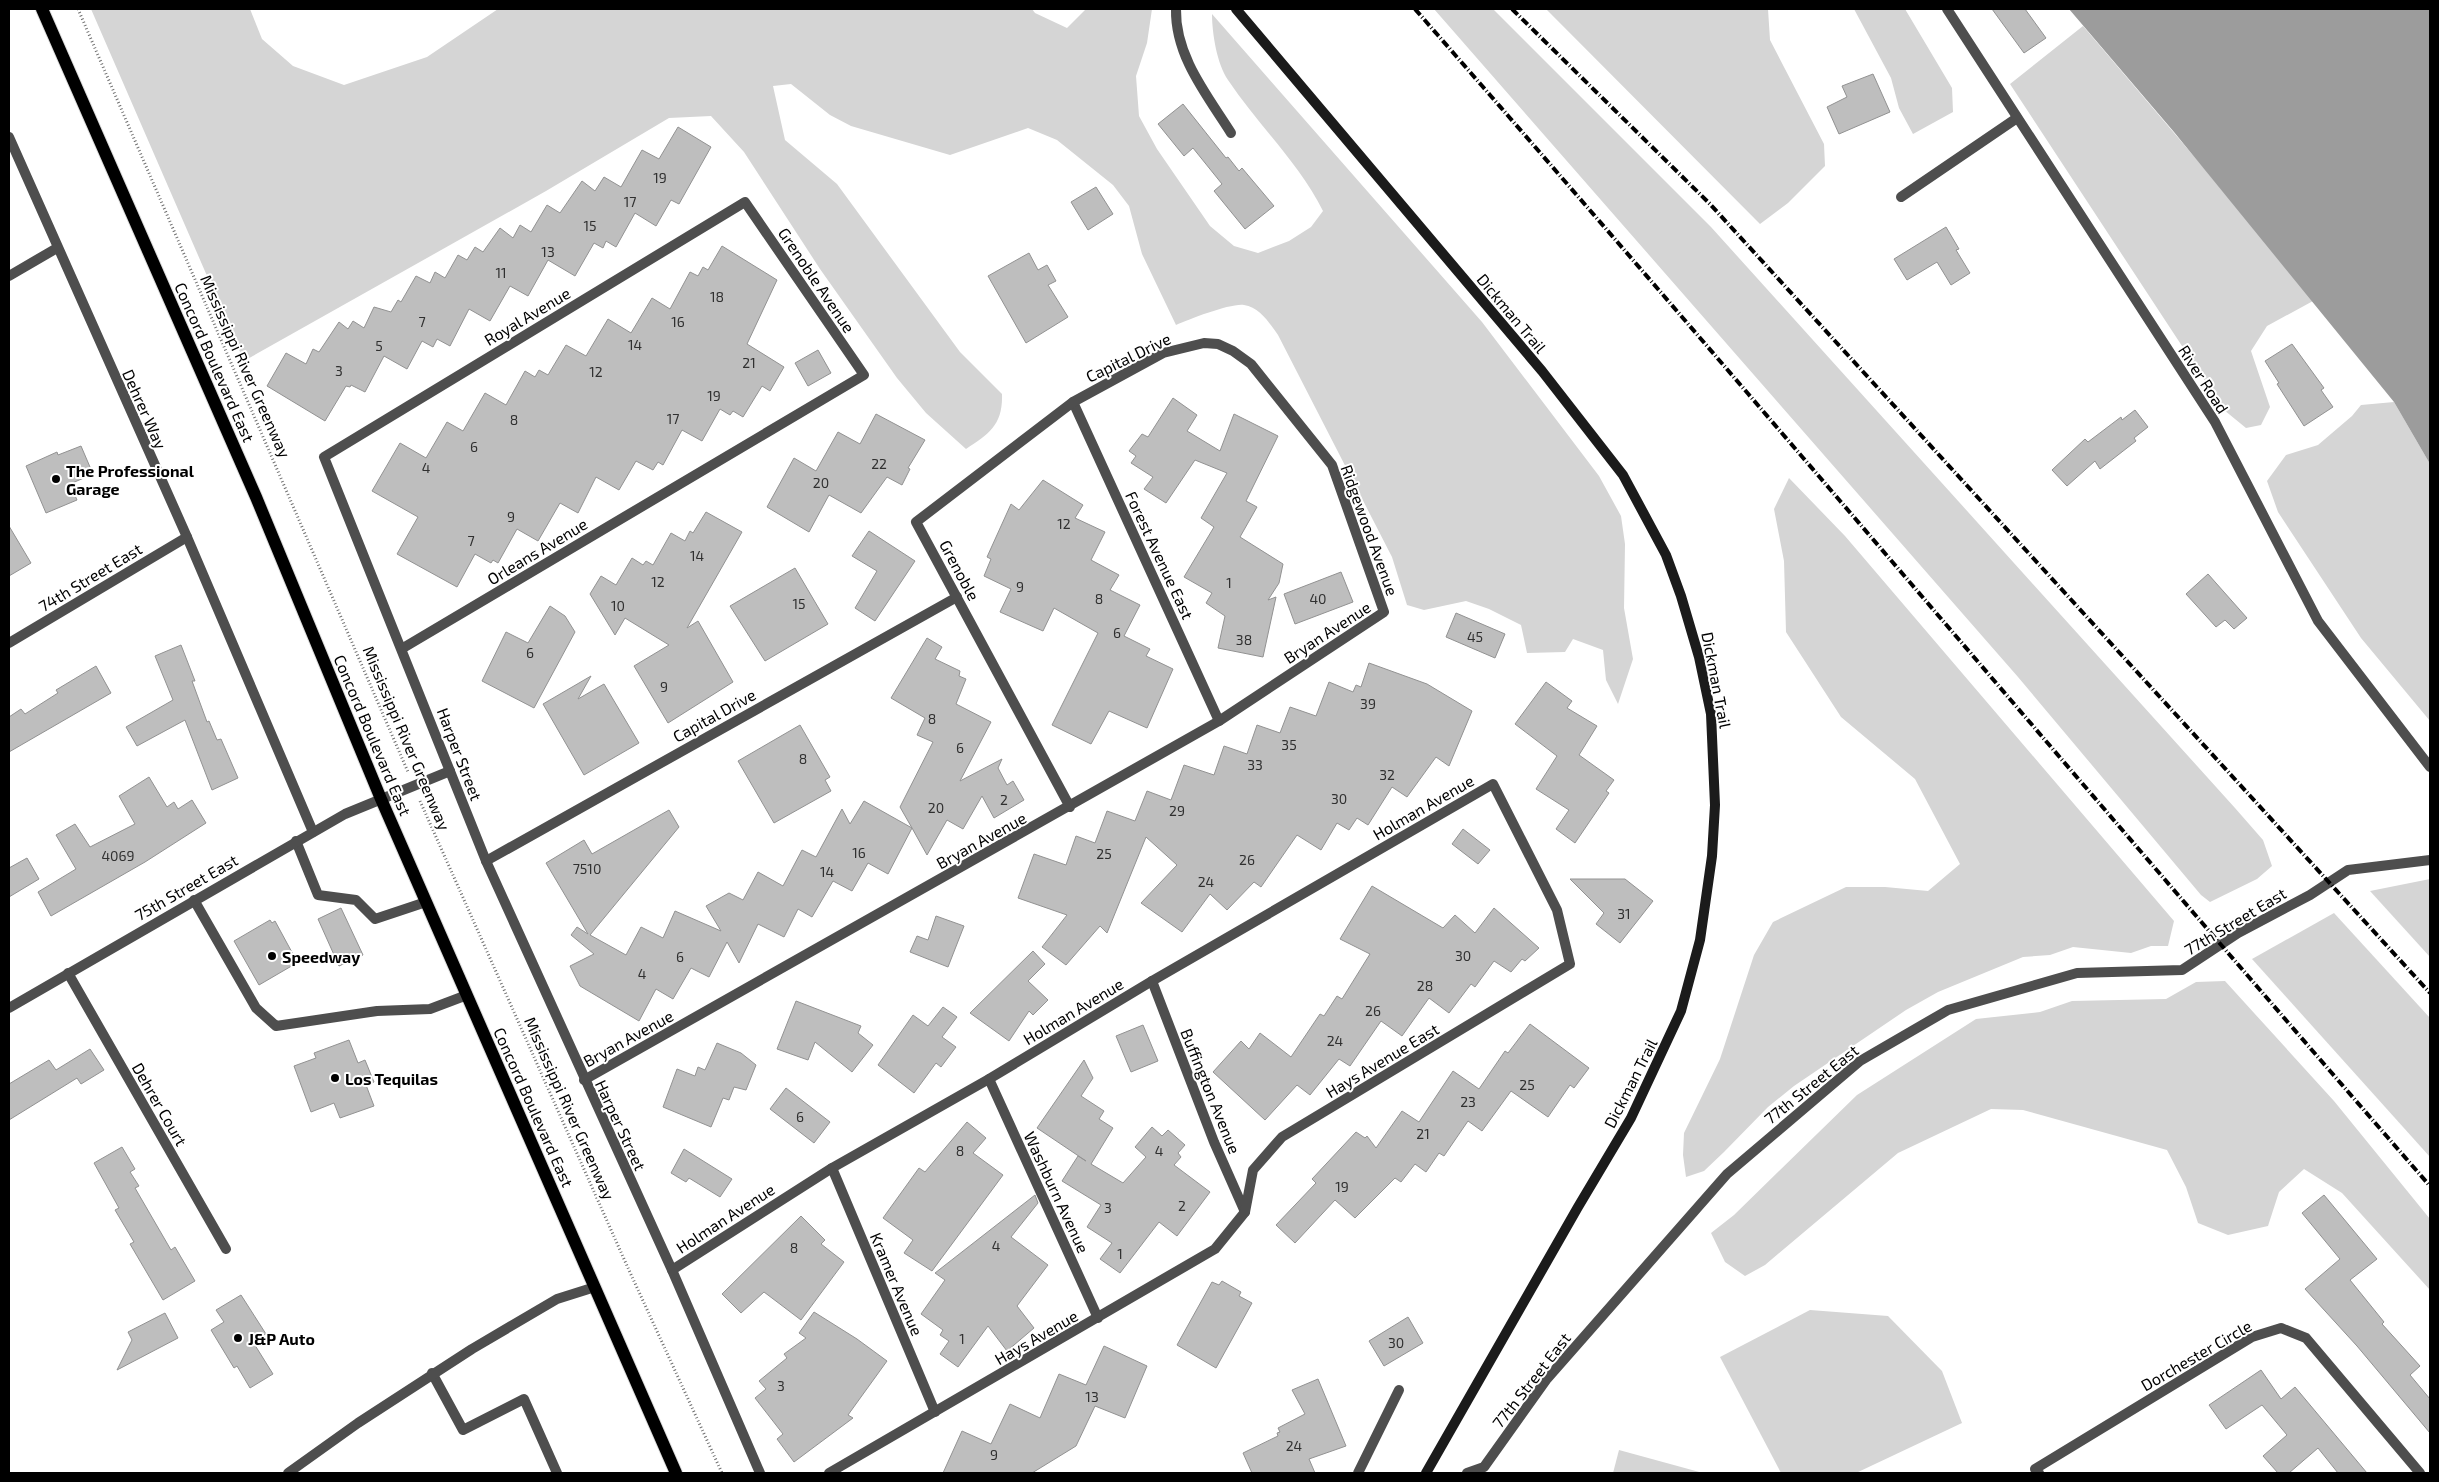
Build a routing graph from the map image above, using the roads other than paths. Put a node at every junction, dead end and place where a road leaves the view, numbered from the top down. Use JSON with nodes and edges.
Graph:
{"nodes":[{"id":1,"x":42,"y":9,"type":"edge"},
{"id":2,"x":1176,"y":9,"type":"edge"},
{"id":3,"x":1236,"y":9,"type":"edge"},
{"id":4,"x":1947,"y":9,"type":"edge"},
{"id":5,"x":2017,"y":118,"type":"junction"},
{"id":6,"x":1231,"y":133,"type":"dead end"},
{"id":7,"x":9,"y":137,"type":"edge"},
{"id":8,"x":1901,"y":197,"type":"dead end"},
{"id":9,"x":745,"y":202,"type":"joint"},
{"id":10,"x":57,"y":248,"type":"junction"},
{"id":11,"x":9,"y":276,"type":"edge"},
{"id":12,"x":1251,"y":364,"type":"joint"},
{"id":13,"x":864,"y":375,"type":"joint"},
{"id":14,"x":1073,"y":402,"type":"junction"},
{"id":15,"x":187,"y":537,"type":"junction"},
{"id":16,"x":957,"y":597,"type":"junction"},
{"id":17,"x":1384,"y":612,"type":"joint"},
{"id":18,"x":9,"y":643,"type":"edge"},
{"id":19,"x":403,"y":648,"type":"junction"},
{"id":20,"x":1219,"y":721,"type":"junction"},
{"id":21,"x":2430,"y":767,"type":"edge"},
{"id":22,"x":450,"y":771,"type":"junction"},
{"id":23,"x":381,"y":799,"type":"junction"},
{"id":24,"x":1070,"y":807,"type":"junction"},
{"id":25,"x":313,"y":832,"type":"junction"},
{"id":26,"x":296,"y":841,"type":"junction"},
{"id":27,"x":2430,"y":860,"type":"edge"},
{"id":28,"x":486,"y":861,"type":"junction"},
{"id":29,"x":194,"y":900,"type":"junction"},
{"id":30,"x":426,"y":902,"type":"junction"},
{"id":31,"x":1570,"y":964,"type":"joint"},
{"id":32,"x":68,"y":973,"type":"junction"},
{"id":33,"x":1152,"y":981,"type":"junction"},
{"id":34,"x":467,"y":995,"type":"junction"},
{"id":35,"x":9,"y":1008,"type":"edge"},
{"id":36,"x":989,"y":1079,"type":"junction"},
{"id":37,"x":584,"y":1080,"type":"junction"},
{"id":38,"x":832,"y":1168,"type":"junction"},
{"id":39,"x":1245,"y":1212,"type":"junction"},
{"id":40,"x":226,"y":1249,"type":"dead end"},
{"id":41,"x":672,"y":1270,"type":"junction"},
{"id":42,"x":595,"y":1287,"type":"junction"},
{"id":43,"x":1098,"y":1318,"type":"junction"},
{"id":44,"x":432,"y":1373,"type":"junction"},
{"id":45,"x":1399,"y":1390,"type":"dead end"},
{"id":46,"x":935,"y":1412,"type":"junction"},
{"id":47,"x":2034,"y":1472,"type":"edge"},
{"id":48,"x":288,"y":1473,"type":"edge"},
{"id":49,"x":557,"y":1473,"type":"edge"},
{"id":50,"x":676,"y":1473,"type":"edge"},
{"id":51,"x":760,"y":1473,"type":"edge"},
{"id":52,"x":829,"y":1473,"type":"edge"},
{"id":53,"x":1358,"y":1473,"type":"edge"},
{"id":54,"x":1426,"y":1473,"type":"edge"},
{"id":55,"x":1467,"y":1473,"type":"edge"},
{"id":56,"x":2420,"y":1473,"type":"edge"}],
"edges":[{"from":1,"to":23,"type":"main road","name":"Concord Boulevard East"},
{"from":2,"to":6,"type":"street"},
{"from":3,"to":54,"type":"street","name":"Dickman Trail"},
{"from":4,"to":5,"type":"street","name":"River Road"},
{"from":5,"to":8,"type":"street"},
{"from":5,"to":21,"type":"street","name":"River Road"},
{"from":7,"to":10,"type":"street","name":"Dehrer Way"},
{"from":9,"to":13,"type":"street","name":"Grenoble Avenue"},
{"from":9,"to":19,"type":"street","name":"Royal Avenue"},
{"from":10,"to":11,"type":"street"},
{"from":10,"to":15,"type":"street","name":"Dehrer Way"},
{"from":12,"to":14,"type":"street","name":"Capital Drive"},
{"from":12,"to":17,"type":"street","name":"Ridgewood Avenue"},
{"from":13,"to":19,"type":"street","name":"Orleans Avenue"},
{"from":14,"to":16,"type":"street","name":"Grenoble"},
{"from":14,"to":20,"type":"street","name":"Forest Avenue East"},
{"from":15,"to":18,"type":"street","name":"74th Street East"},
{"from":15,"to":25,"type":"street","name":"Dehrer Way"},
{"from":16,"to":24,"type":"street","name":"Grenoble"},
{"from":16,"to":28,"type":"street","name":"Capital Drive"},
{"from":17,"to":20,"type":"street","name":"Bryan Avenue"},
{"from":19,"to":22,"type":"street","name":"Harper Street"},
{"from":20,"to":24,"type":"street","name":"Bryan Avenue"},
{"from":22,"to":23,"type":"street","name":"75th Street East"},
{"from":22,"to":28,"type":"street","name":"Harper Street"},
{"from":23,"to":25,"type":"street","name":"75th Street East"},
{"from":23,"to":30,"type":"main road","name":"Concord Boulevard East"},
{"from":24,"to":37,"type":"street","name":"Bryan Avenue"},
{"from":25,"to":26,"type":"street","name":"75th Street East"},
{"from":26,"to":29,"type":"street","name":"75th Street East"},
{"from":26,"to":30,"type":"street"},
{"from":27,"to":55,"type":"street","name":"77th Street East"},
{"from":28,"to":37,"type":"street","name":"Harper Street"},
{"from":29,"to":32,"type":"street","name":"75th Street East"},
{"from":29,"to":34,"type":"street"},
{"from":30,"to":34,"type":"main road","name":"Concord Boulevard East"},
{"from":31,"to":33,"type":"street","name":"Holman Avenue"},
{"from":31,"to":39,"type":"street","name":"Hays Avenue East"},
{"from":32,"to":35,"type":"street","name":"75th Street East"},
{"from":32,"to":40,"type":"street","name":"Dehrer Court"},
{"from":33,"to":36,"type":"street","name":"Holman Avenue"},
{"from":33,"to":39,"type":"street","name":"Buffington Avenue"},
{"from":34,"to":42,"type":"main road","name":"Concord Boulevard East"},
{"from":36,"to":38,"type":"street","name":"Holman Avenue"},
{"from":36,"to":43,"type":"street","name":"Washburn Avenue"},
{"from":37,"to":41,"type":"street","name":"Harper Street"},
{"from":38,"to":41,"type":"street","name":"Holman Avenue"},
{"from":38,"to":46,"type":"street","name":"Kramer Avenue"},
{"from":39,"to":43,"type":"street","name":"Hays Avenue"},
{"from":41,"to":51,"type":"street","name":"Harper Street"},
{"from":42,"to":44,"type":"street"},
{"from":42,"to":50,"type":"main road","name":"Concord Boulevard East"},
{"from":43,"to":46,"type":"street","name":"Hays Avenue"},
{"from":44,"to":48,"type":"street"},
{"from":44,"to":49,"type":"street"},
{"from":45,"to":53,"type":"street"},
{"from":46,"to":52,"type":"street","name":"Hays Avenue"},
{"from":47,"to":56,"type":"street","name":"Dorchester Circle"}]}
